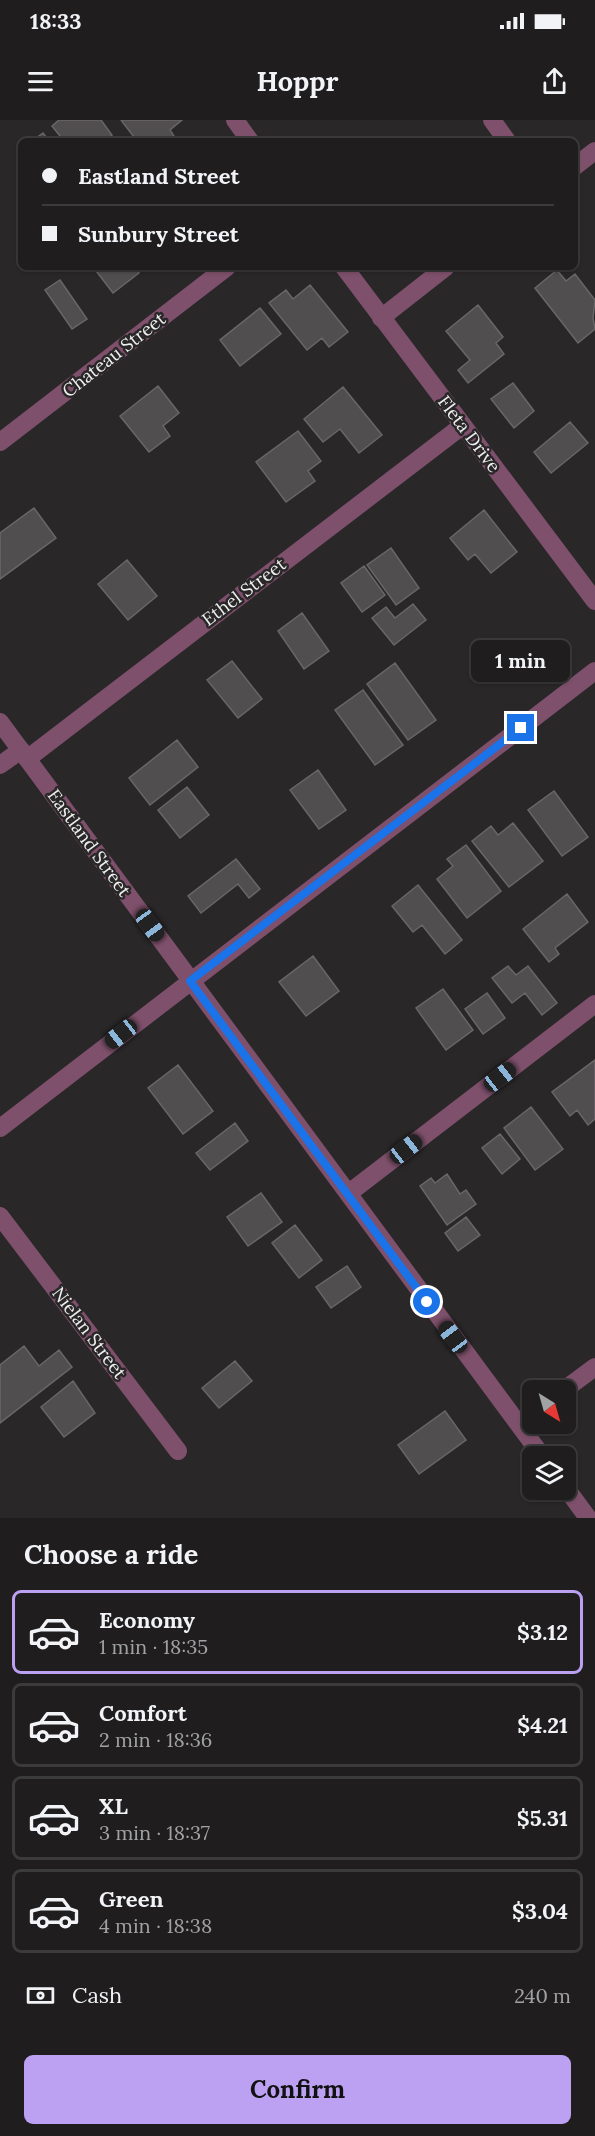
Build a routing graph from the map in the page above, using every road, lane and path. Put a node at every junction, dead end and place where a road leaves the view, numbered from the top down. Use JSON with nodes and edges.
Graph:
{"nodes":[{"id":1,"x":235,"y":120,"type":"edge"},
{"id":2,"x":492,"y":120,"type":"edge"},
{"id":3,"x":248,"y":138,"type":"edge"},
{"id":4,"x":505,"y":138,"type":"edge"},
{"id":5,"x":595,"y":151,"type":"edge"},
{"id":6,"x":578,"y":164,"type":"edge"},
{"id":7,"x":223,"y":270,"type":"edge"},
{"id":8,"x":346,"y":270,"type":"edge"},
{"id":9,"x":442,"y":270,"type":"edge"},
{"id":10,"x":381,"y":318,"type":"junction"},
{"id":11,"x":462,"y":426,"type":"junction"},
{"id":12,"x":0,"y":442,"type":"edge"},
{"id":13,"x":595,"y":601,"type":"edge"},
{"id":14,"x":595,"y":671,"type":"edge"},
{"id":15,"x":0,"y":722,"type":"edge"},
{"id":16,"x":24,"y":754,"type":"junction"},
{"id":17,"x":0,"y":765,"type":"edge"},
{"id":18,"x":190,"y":981,"type":"junction"},
{"id":19,"x":595,"y":1004,"type":"edge"},
{"id":20,"x":0,"y":1128,"type":"edge"},
{"id":21,"x":349,"y":1193,"type":"junction"},
{"id":22,"x":0,"y":1216,"type":"edge"},
{"id":23,"x":595,"y":1366,"type":"edge"},
{"id":24,"x":576,"y":1381,"type":"edge"},
{"id":25,"x":522,"y":1415,"type":"edge"},
{"id":26,"x":178,"y":1451,"type":"dead end"},
{"id":27,"x":575,"y":1500,"type":"edge"},
{"id":28,"x":588,"y":1518,"type":"edge"}],
"edges":[{"from":1,"to":3,"type":"street"},
{"from":2,"to":4,"type":"street"},
{"from":5,"to":6,"type":"street"},
{"from":7,"to":12,"type":"street","name":"Chateau Street"},
{"from":8,"to":10,"type":"street","name":"Fleta Drive"},
{"from":9,"to":10,"type":"street"},
{"from":10,"to":11,"type":"street","name":"Fleta Drive"},
{"from":11,"to":13,"type":"street","name":"Fleta Drive"},
{"from":11,"to":16,"type":"street","name":"Ethel Street"},
{"from":14,"to":18,"type":"street"},
{"from":15,"to":16,"type":"street","name":"Eastland Street"},
{"from":16,"to":17,"type":"street","name":"Ethel Street"},
{"from":16,"to":18,"type":"street","name":"Eastland Street"},
{"from":18,"to":20,"type":"street"},
{"from":18,"to":21,"type":"street","name":"Eastland Street"},
{"from":19,"to":21,"type":"street"},
{"from":21,"to":25,"type":"street","name":"Eastland Street"},
{"from":22,"to":26,"type":"street","name":"Nielan Street"},
{"from":23,"to":24,"type":"street"},
{"from":27,"to":28,"type":"street"}]}
